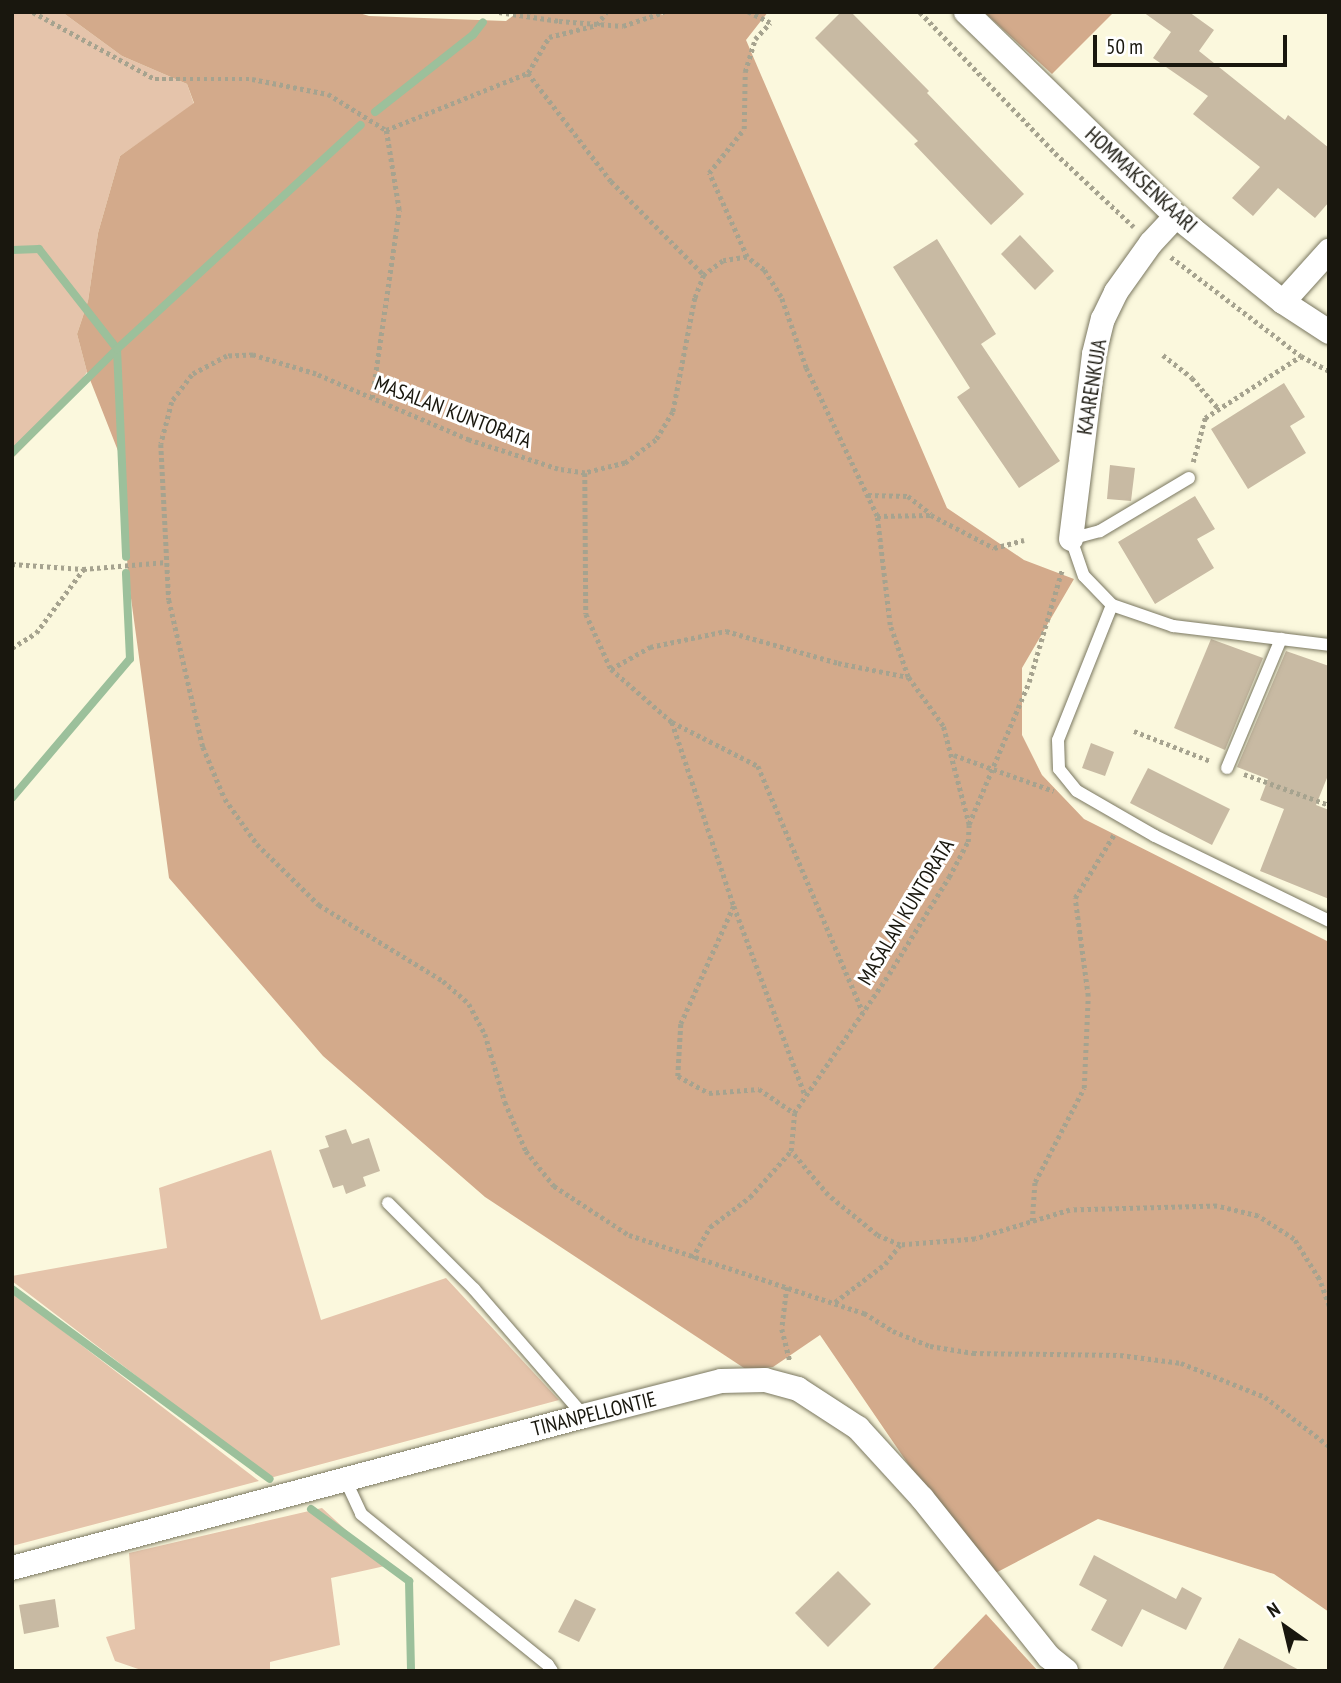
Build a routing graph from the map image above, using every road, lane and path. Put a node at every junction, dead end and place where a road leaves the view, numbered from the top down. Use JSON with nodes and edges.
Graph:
{"nodes":[{"id":1,"x":33,"y":12,"type":"edge"},
{"id":2,"x":499,"y":12,"type":"edge"},
{"id":3,"x":606,"y":12,"type":"edge"},
{"id":4,"x":664,"y":12,"type":"edge"},
{"id":5,"x":748,"y":12,"type":"edge"},
{"id":6,"x":920,"y":12,"type":"edge"},
{"id":7,"x":966,"y":12,"type":"edge"},
{"id":8,"x":597,"y":25,"type":"junction"},
{"id":9,"x":528,"y":73,"type":"junction"},
{"id":10,"x":386,"y":130,"type":"junction"},
{"id":11,"x":1176,"y":216,"type":"junction"},
{"id":12,"x":1152,"y":243,"type":"junction"},
{"id":13,"x":1329,"y":251,"type":"edge"},
{"id":14,"x":747,"y":257,"type":"junction"},
{"id":15,"x":704,"y":275,"type":"junction"},
{"id":16,"x":1283,"y":302,"type":"junction"},
{"id":17,"x":1329,"y":332,"type":"edge"},
{"id":18,"x":1163,"y":355,"type":"dead end"},
{"id":19,"x":1301,"y":356,"type":"junction"},
{"id":20,"x":1329,"y":371,"type":"edge"},
{"id":21,"x":372,"y":398,"type":"junction"},
{"id":22,"x":1218,"y":408,"type":"junction"},
{"id":23,"x":585,"y":473,"type":"junction"},
{"id":24,"x":1189,"y":478,"type":"joint"},
{"id":25,"x":868,"y":495,"type":"junction"},
{"id":26,"x":931,"y":515,"type":"junction"},
{"id":27,"x":877,"y":516,"type":"junction"},
{"id":28,"x":1071,"y":539,"type":"junction"},
{"id":29,"x":1024,"y":540,"type":"dead end"},
{"id":30,"x":167,"y":562,"type":"junction"},
{"id":31,"x":12,"y":564,"type":"edge"},
{"id":32,"x":83,"y":569,"type":"junction"},
{"id":33,"x":1112,"y":605,"type":"junction"},
{"id":34,"x":1281,"y":639,"type":"junction"},
{"id":35,"x":1329,"y":645,"type":"edge"},
{"id":36,"x":12,"y":648,"type":"edge"},
{"id":37,"x":611,"y":669,"type":"junction"},
{"id":38,"x":908,"y":677,"type":"junction"},
{"id":39,"x":672,"y":722,"type":"junction"},
{"id":40,"x":953,"y":755,"type":"junction"},
{"id":41,"x":994,"y":768,"type":"junction"},
{"id":42,"x":1227,"y":768,"type":"dead end"},
{"id":43,"x":1077,"y":791,"type":"junction"},
{"id":44,"x":1124,"y":818,"type":"junction"},
{"id":45,"x":969,"y":825,"type":"junction"},
{"id":46,"x":734,"y":906,"type":"junction"},
{"id":47,"x":1329,"y":921,"type":"edge"},
{"id":48,"x":864,"y":1012,"type":"junction"},
{"id":49,"x":806,"y":1096,"type":"junction"},
{"id":50,"x":794,"y":1113,"type":"junction"},
{"id":51,"x":791,"y":1150,"type":"junction"},
{"id":52,"x":388,"y":1203,"type":"dead end"},
{"id":53,"x":1032,"y":1221,"type":"junction"},
{"id":54,"x":900,"y":1245,"type":"junction"},
{"id":55,"x":692,"y":1258,"type":"junction"},
{"id":56,"x":787,"y":1286,"type":"junction"},
{"id":57,"x":834,"y":1303,"type":"junction"},
{"id":58,"x":1329,"y":1306,"type":"edge"},
{"id":59,"x":798,"y":1389,"type":"junction"},
{"id":60,"x":584,"y":1416,"type":"junction"},
{"id":61,"x":1329,"y":1446,"type":"edge"},
{"id":62,"x":345,"y":1479,"type":"junction"},
{"id":63,"x":12,"y":1568,"type":"edge"},
{"id":64,"x":552,"y":1671,"type":"edge"},
{"id":65,"x":1066,"y":1671,"type":"edge"}],
"edges":[{"from":1,"to":10,"type":"path"},
{"from":2,"to":8,"type":"path"},
{"from":3,"to":8,"type":"path"},
{"from":4,"to":8,"type":"path"},
{"from":5,"to":14,"type":"path"},
{"from":6,"to":12,"type":"path"},
{"from":7,"to":11,"type":"street","name":"HOMMAKSENKAARI"},
{"from":8,"to":9,"type":"path"},
{"from":9,"to":10,"type":"path"},
{"from":9,"to":15,"type":"path"},
{"from":10,"to":21,"type":"path"},
{"from":11,"to":12,"type":"street","name":"KAARENKUJA"},
{"from":11,"to":16,"type":"street","name":"HOMMAKSENKAARI"},
{"from":12,"to":19,"type":"path"},
{"from":12,"to":28,"type":"street","name":"KAARENKUJA"},
{"from":13,"to":16,"type":"street"},
{"from":14,"to":15,"type":"path"},
{"from":14,"to":25,"type":"path","name":"MASALAN KUNTORATA"},
{"from":15,"to":23,"type":"path","name":"MASALAN KUNTORATA"},
{"from":16,"to":17,"type":"street","name":"HOMMAKSENKAARI"},
{"from":18,"to":22,"type":"path"},
{"from":19,"to":20,"type":"path"},
{"from":19,"to":22,"type":"path"},
{"from":21,"to":23,"type":"path","name":"MASALAN KUNTORATA"},
{"from":21,"to":30,"type":"path","name":"MASALAN KUNTORATA"},
{"from":22,"to":24,"type":"path"},
{"from":23,"to":37,"type":"path"},
{"from":24,"to":28,"type":"lane"},
{"from":25,"to":26,"type":"path"},
{"from":25,"to":27,"type":"path","name":"MASALAN KUNTORATA"},
{"from":26,"to":27,"type":"path"},
{"from":26,"to":29,"type":"path"},
{"from":27,"to":38,"type":"path","name":"MASALAN KUNTORATA"},
{"from":28,"to":33,"type":"lane"},
{"from":28,"to":41,"type":"path"},
{"from":30,"to":32,"type":"path"},
{"from":30,"to":55,"type":"path","name":"MASALAN KUNTORATA"},
{"from":31,"to":32,"type":"path"},
{"from":32,"to":36,"type":"path"},
{"from":33,"to":34,"type":"lane"},
{"from":33,"to":43,"type":"lane"},
{"from":34,"to":35,"type":"lane"},
{"from":34,"to":42,"type":"lane"},
{"from":37,"to":38,"type":"path"},
{"from":37,"to":39,"type":"path"},
{"from":38,"to":40,"type":"path","name":"MASALAN KUNTORATA"},
{"from":39,"to":46,"type":"path"},
{"from":39,"to":48,"type":"path"},
{"from":40,"to":41,"type":"path"},
{"from":40,"to":45,"type":"path","name":"MASALAN KUNTORATA"},
{"from":41,"to":43,"type":"path"},
{"from":41,"to":45,"type":"path"},
{"from":43,"to":44,"type":"lane"},
{"from":44,"to":47,"type":"lane"},
{"from":44,"to":53,"type":"path"},
{"from":45,"to":48,"type":"path","name":"MASALAN KUNTORATA"},
{"from":46,"to":49,"type":"path"},
{"from":46,"to":50,"type":"path"},
{"from":48,"to":49,"type":"path","name":"MASALAN KUNTORATA"},
{"from":49,"to":50,"type":"path","name":"MASALAN KUNTORATA"},
{"from":50,"to":51,"type":"path"},
{"from":51,"to":54,"type":"path"},
{"from":51,"to":55,"type":"path"},
{"from":52,"to":60,"type":"lane"},
{"from":53,"to":54,"type":"path"},
{"from":53,"to":58,"type":"path"},
{"from":54,"to":57,"type":"path"},
{"from":55,"to":56,"type":"path","name":"MASALAN KUNTORATA"},
{"from":56,"to":57,"type":"path","name":"MASALAN KUNTORATA"},
{"from":56,"to":59,"type":"path"},
{"from":57,"to":61,"type":"path","name":"MASALAN KUNTORATA"},
{"from":59,"to":60,"type":"street","name":"TINANPELLONTIE"},
{"from":59,"to":65,"type":"street","name":"TINANPELLONTIE"},
{"from":60,"to":62,"type":"street","name":"TINANPELLONTIE"},
{"from":62,"to":63,"type":"street","name":"TINANPELLONTIE"},
{"from":62,"to":64,"type":"lane"}]}
